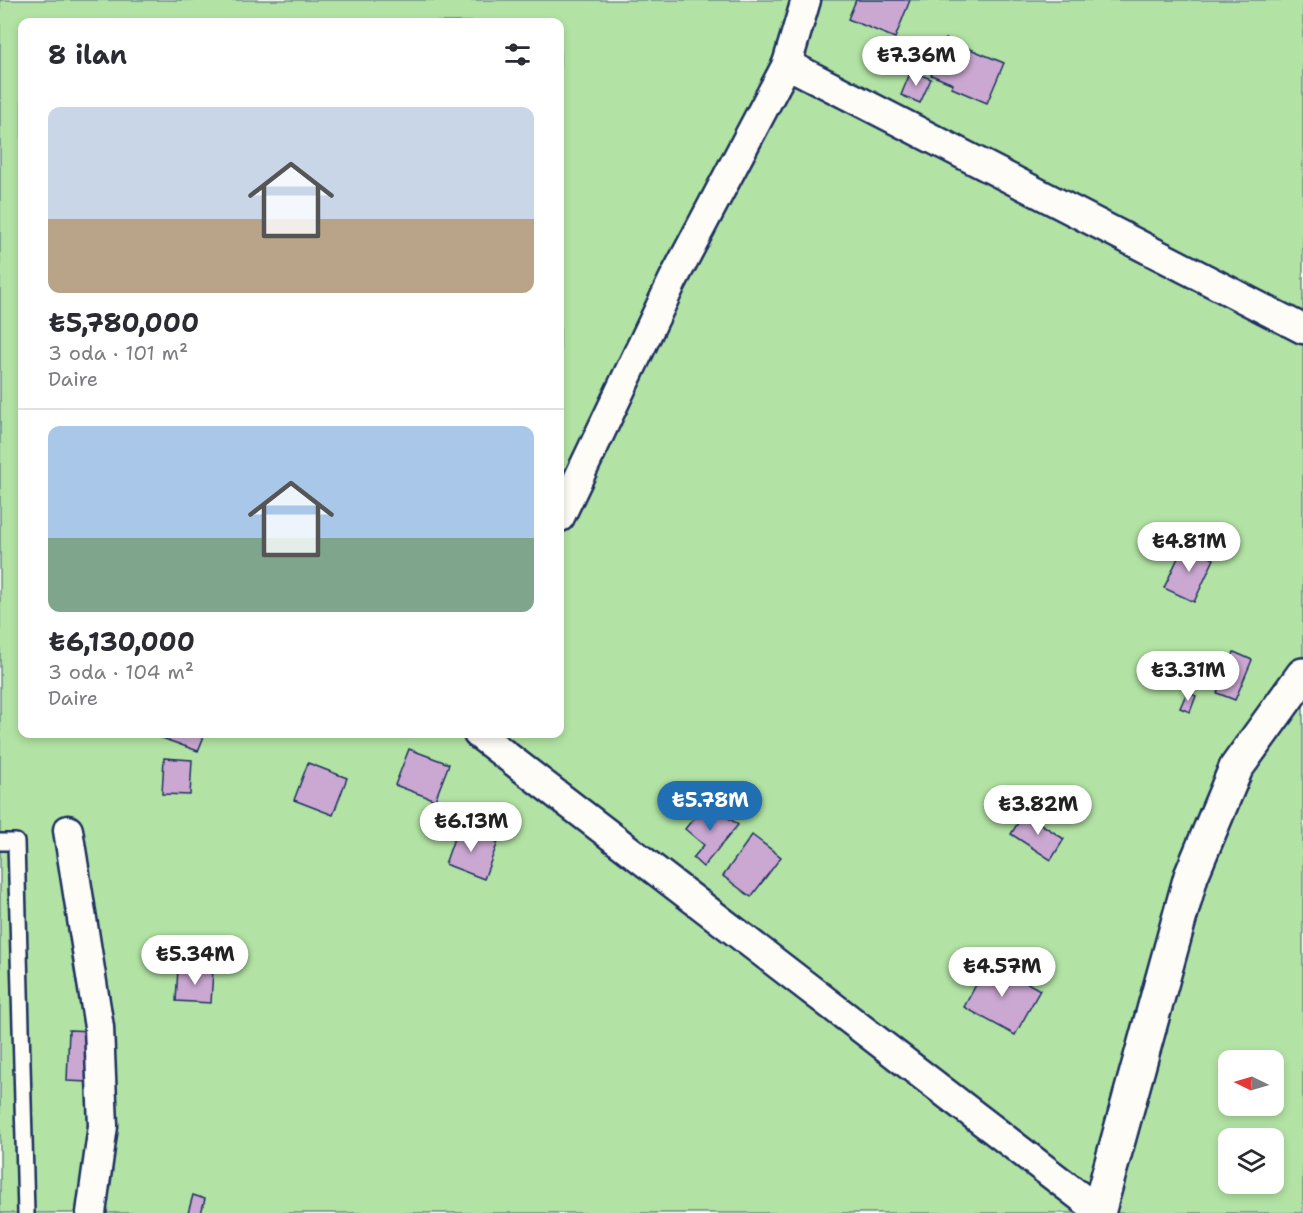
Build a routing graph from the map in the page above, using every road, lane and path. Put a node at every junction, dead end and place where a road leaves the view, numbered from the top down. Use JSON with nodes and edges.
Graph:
{"nodes":[{"id":1,"x":806,"y":0,"type":"edge"},
{"id":2,"x":787,"y":64,"type":"junction"},
{"id":3,"x":1303,"y":329,"type":"edge"},
{"id":4,"x":564,"y":509,"type":"edge"},
{"id":5,"x":1303,"y":675,"type":"edge"},
{"id":6,"x":483,"y":738,"type":"edge"},
{"id":7,"x":68,"y":830,"type":"dead end"},
{"id":8,"x":0,"y":842,"type":"edge"},
{"id":9,"x":1099,"y":1212,"type":"edge"},
{"id":10,"x":26,"y":1213,"type":"edge"},
{"id":11,"x":91,"y":1213,"type":"edge"}],
"edges":[{"from":1,"to":2,"type":"street"},
{"from":2,"to":3,"type":"street"},
{"from":2,"to":4,"type":"street"},
{"from":5,"to":9,"type":"main road"},
{"from":6,"to":9,"type":"street"},
{"from":7,"to":11,"type":"street"},
{"from":8,"to":10,"type":"lane"}]}
